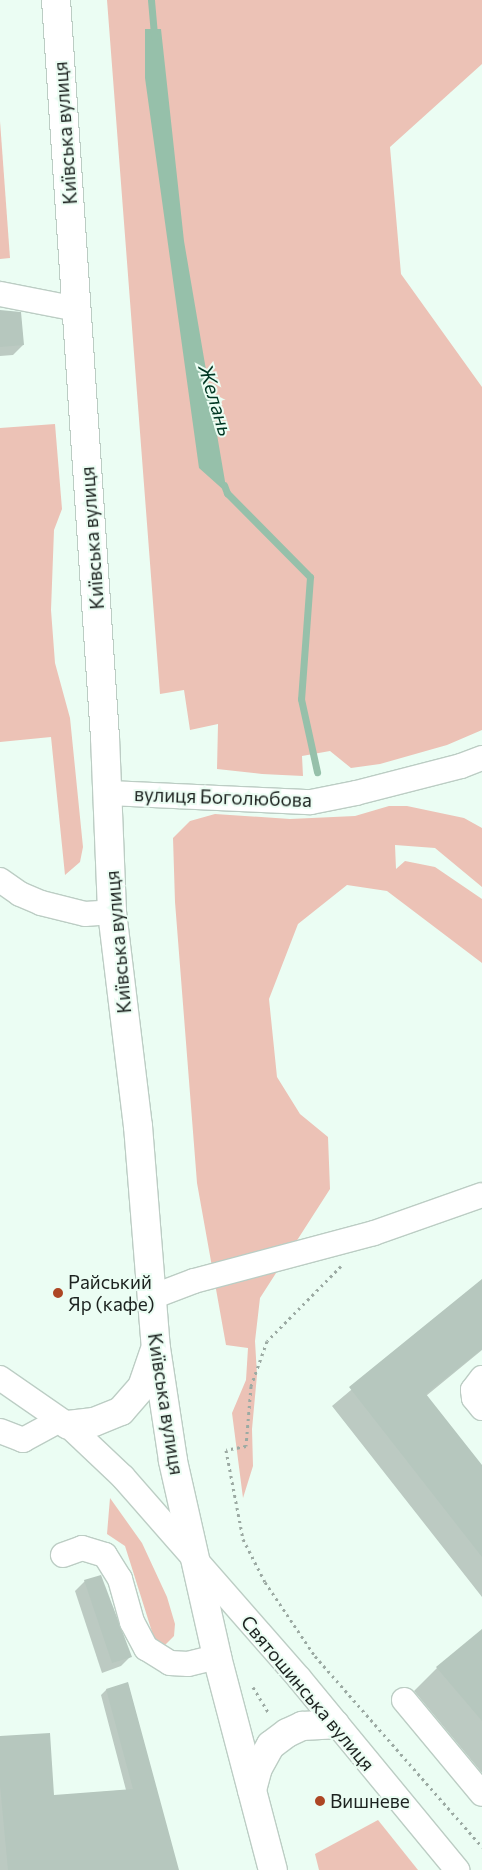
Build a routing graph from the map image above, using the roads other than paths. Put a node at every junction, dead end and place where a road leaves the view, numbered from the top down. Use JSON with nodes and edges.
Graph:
{"nodes":[{"id":1,"x":56,"y":0,"type":"edge"},
{"id":2,"x":0,"y":294,"type":"edge"},
{"id":3,"x":77,"y":309,"type":"junction"},
{"id":4,"x":482,"y":758,"type":"edge"},
{"id":5,"x":109,"y":794,"type":"junction"},
{"id":6,"x":0,"y":880,"type":"edge"},
{"id":7,"x":112,"y":912,"type":"junction"},
{"id":8,"x":482,"y":1195,"type":"edge"},
{"id":9,"x":152,"y":1297,"type":"junction"},
{"id":10,"x":156,"y":1348,"type":"junction"},
{"id":11,"x":0,"y":1378,"type":"edge"},
{"id":12,"x":482,"y":1378,"type":"edge"},
{"id":13,"x":482,"y":1408,"type":"edge"},
{"id":14,"x":64,"y":1422,"type":"junction"},
{"id":15,"x":0,"y":1431,"type":"edge"},
{"id":16,"x":63,"y":1555,"type":"dead end"},
{"id":17,"x":197,"y":1564,"type":"junction"},
{"id":18,"x":217,"y":1657,"type":"junction"},
{"id":19,"x":404,"y":1700,"type":"dead end"},
{"id":20,"x":335,"y":1724,"type":"junction"},
{"id":21,"x":252,"y":1790,"type":"junction"},
{"id":22,"x":482,"y":1794,"type":"edge"},
{"id":23,"x":273,"y":1870,"type":"edge"},
{"id":24,"x":457,"y":1870,"type":"edge"}],
"edges":[{"from":1,"to":3,"type":"main road","name":"Київська вулиця"},
{"from":2,"to":3,"type":"street"},
{"from":3,"to":5,"type":"main road","name":"Київська вулиця"},
{"from":4,"to":5,"type":"street","name":"вулиця Боголюбова"},
{"from":5,"to":7,"type":"main road","name":"Київська вулиця"},
{"from":6,"to":7,"type":"street"},
{"from":7,"to":9,"type":"main road","name":"Київська вулиця"},
{"from":8,"to":9,"type":"street"},
{"from":9,"to":10,"type":"main road","name":"Київська вулиця"},
{"from":10,"to":14,"type":"main road"},
{"from":10,"to":17,"type":"main road","name":"Київська вулиця"},
{"from":11,"to":14,"type":"street","name":"Святошинська вулиця"},
{"from":12,"to":13,"type":"street"},
{"from":14,"to":15,"type":"street"},
{"from":14,"to":17,"type":"street","name":"Святошинська вулиця"},
{"from":16,"to":18,"type":"street"},
{"from":17,"to":18,"type":"main road","name":"Київська вулиця"},
{"from":17,"to":20,"type":"street","name":"Святошинська вулиця"},
{"from":18,"to":21,"type":"main road","name":"Київська вулиця"},
{"from":19,"to":22,"type":"street"},
{"from":20,"to":21,"type":"main road"},
{"from":20,"to":24,"type":"street","name":"Святошинська вулиця"},
{"from":21,"to":23,"type":"main road","name":"Київська вулиця"}]}
